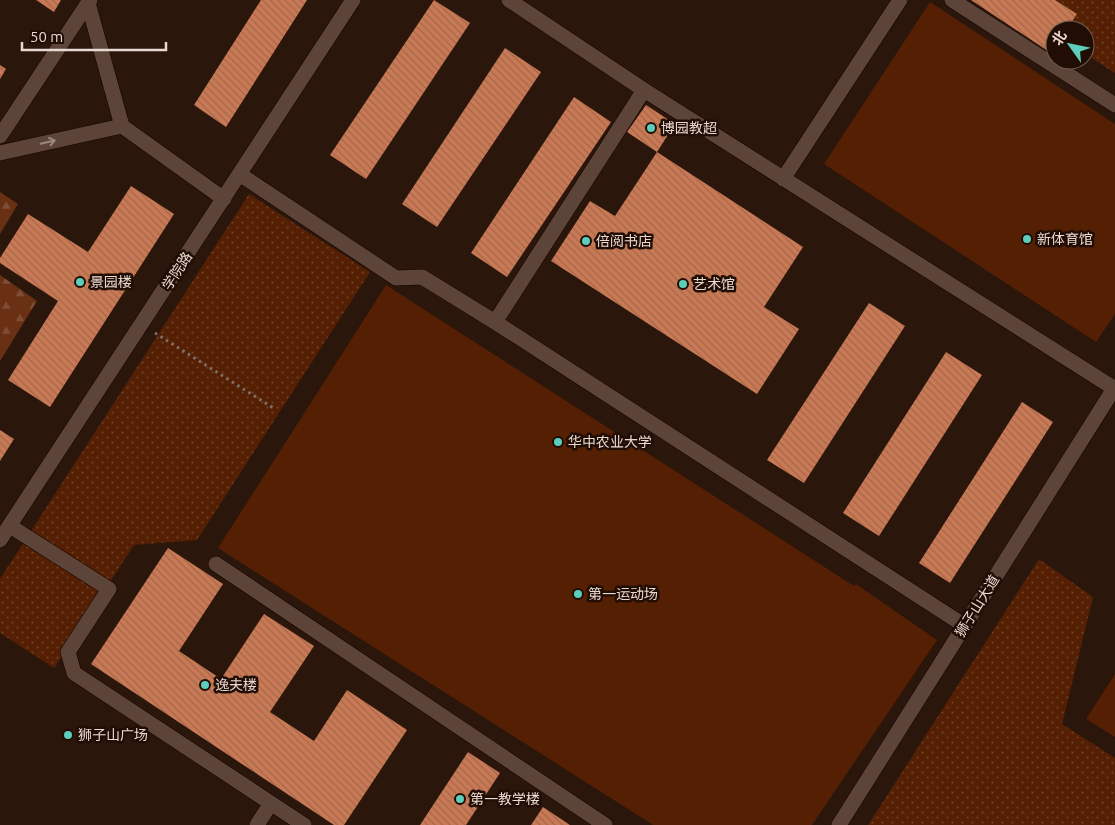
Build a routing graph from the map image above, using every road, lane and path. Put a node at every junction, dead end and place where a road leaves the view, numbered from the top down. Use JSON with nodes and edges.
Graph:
{"nodes":[{"id":1,"x":354,"y":0,"type":"edge"},
{"id":2,"x":509,"y":0,"type":"edge"},
{"id":3,"x":952,"y":0,"type":"edge"},
{"id":4,"x":89,"y":2,"type":"edge"},
{"id":5,"x":894,"y":2,"type":"edge"},
{"id":6,"x":644,"y":90,"type":"junction"},
{"id":7,"x":1115,"y":105,"type":"edge"},
{"id":8,"x":122,"y":126,"type":"junction"},
{"id":9,"x":0,"y":136,"type":"edge"},
{"id":10,"x":0,"y":153,"type":"edge"},
{"id":11,"x":241,"y":175,"type":"junction"},
{"id":12,"x":782,"y":179,"type":"junction"},
{"id":13,"x":224,"y":199,"type":"junction"},
{"id":14,"x":495,"y":322,"type":"junction"},
{"id":15,"x":142,"y":325,"type":"junction"},
{"id":16,"x":1115,"y":388,"type":"edge"},
{"id":17,"x":275,"y":410,"type":"dead end"},
{"id":18,"x":10,"y":526,"type":"junction"},
{"id":19,"x":0,"y":540,"type":"edge"},
{"id":20,"x":216,"y":564,"type":"dead end"},
{"id":21,"x":965,"y":626,"type":"junction"},
{"id":22,"x":271,"y":803,"type":"junction"},
{"id":23,"x":841,"y":824,"type":"edge"},
{"id":24,"x":257,"y":825,"type":"edge"},
{"id":25,"x":304,"y":825,"type":"edge"},
{"id":26,"x":605,"y":825,"type":"edge"}],
"edges":[{"from":1,"to":11,"type":"street","name":"学院路"},
{"from":2,"to":6,"type":"street"},
{"from":3,"to":7,"type":"street"},
{"from":4,"to":8,"type":"street"},
{"from":4,"to":9,"type":"street"},
{"from":5,"to":12,"type":"street"},
{"from":6,"to":12,"type":"street"},
{"from":6,"to":14,"type":"street"},
{"from":10,"to":8,"type":"street","one_way":true},
{"from":8,"to":13,"type":"street"},
{"from":11,"to":13,"type":"street","name":"学院路"},
{"from":11,"to":14,"type":"street"},
{"from":12,"to":16,"type":"street"},
{"from":13,"to":15,"type":"street","name":"学院路"},
{"from":14,"to":21,"type":"street"},
{"from":15,"to":17,"type":"path"},
{"from":15,"to":18,"type":"street","name":"学院路"},
{"from":16,"to":21,"type":"street","name":"狮子山大道"},
{"from":18,"to":19,"type":"street","name":"学院路"},
{"from":18,"to":22,"type":"street"},
{"from":20,"to":26,"type":"street"},
{"from":21,"to":23,"type":"street","name":"狮子山大道"},
{"from":22,"to":24,"type":"street"},
{"from":22,"to":25,"type":"street"}]}
